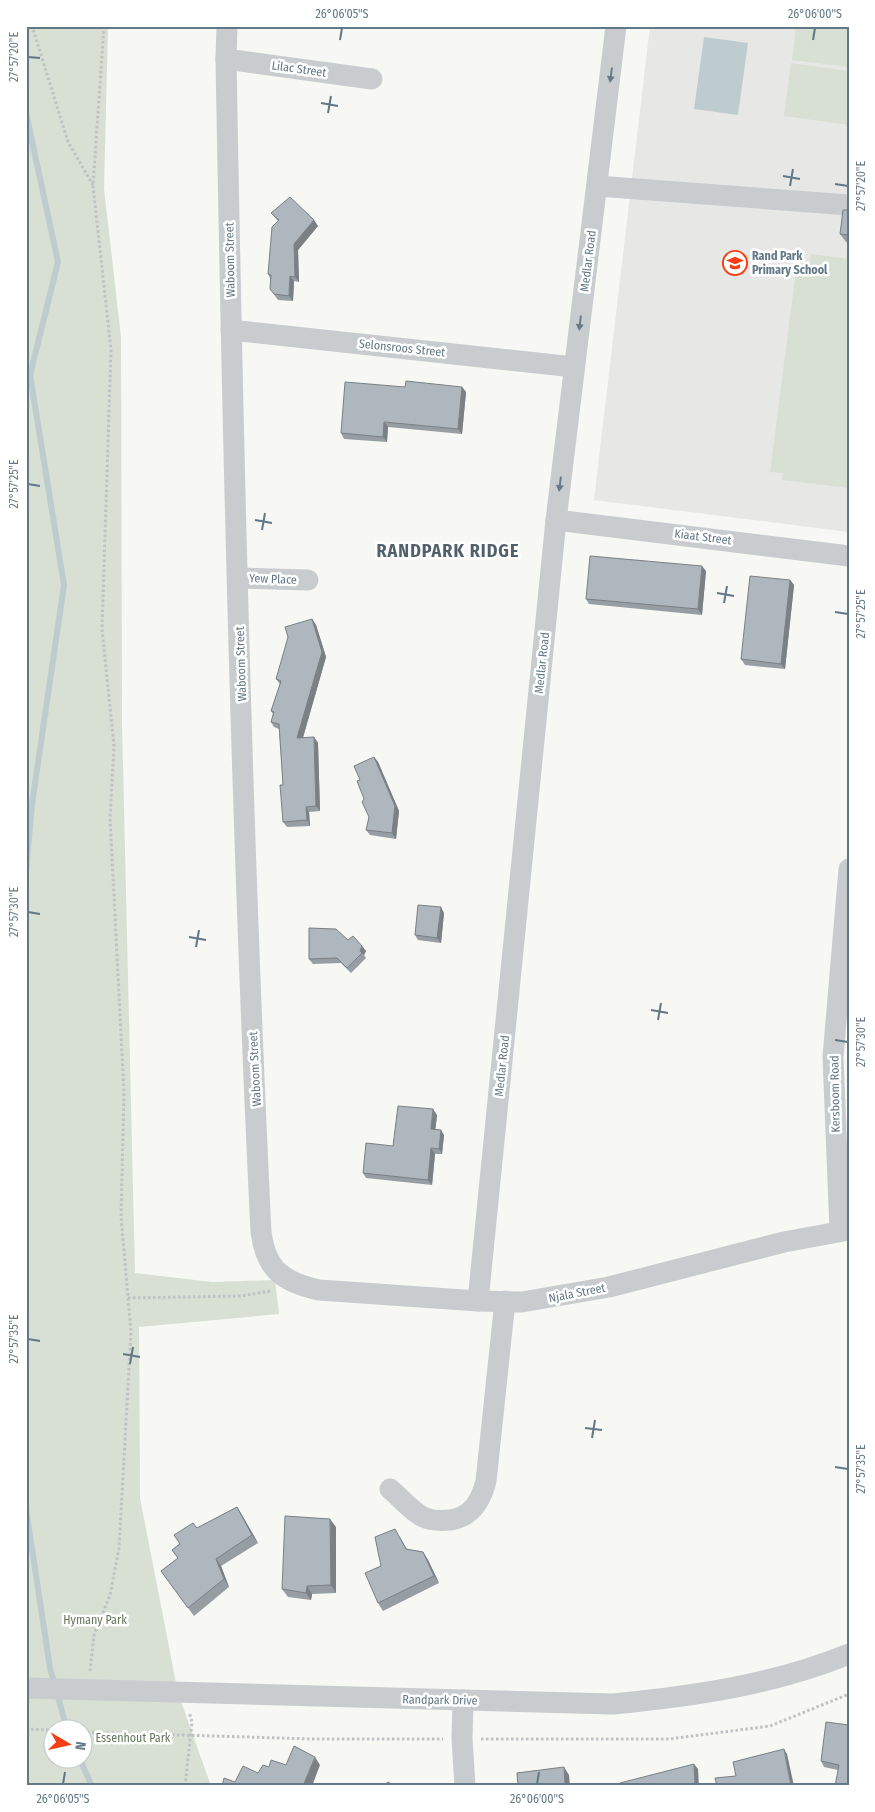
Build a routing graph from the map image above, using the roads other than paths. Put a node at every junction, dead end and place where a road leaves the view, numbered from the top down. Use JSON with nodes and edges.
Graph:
{"nodes":[{"id":1,"x":227,"y":26,"type":"edge"},
{"id":2,"x":616,"y":26,"type":"edge"},
{"id":3,"x":226,"y":59,"type":"junction"},
{"id":4,"x":372,"y":79,"type":"dead end"},
{"id":5,"x":597,"y":186,"type":"junction"},
{"id":6,"x":849,"y":205,"type":"edge"},
{"id":7,"x":231,"y":330,"type":"junction"},
{"id":8,"x":574,"y":367,"type":"junction"},
{"id":9,"x":556,"y":520,"type":"junction"},
{"id":10,"x":849,"y":556,"type":"edge"},
{"id":11,"x":239,"y":578,"type":"junction"},
{"id":12,"x":308,"y":580,"type":"dead end"},
{"id":13,"x":849,"y":869,"type":"edge"},
{"id":14,"x":847,"y":895,"type":"edge"},
{"id":15,"x":844,"y":1230,"type":"edge"},
{"id":16,"x":299,"y":1286,"type":"joint"},
{"id":17,"x":478,"y":1301,"type":"junction"},
{"id":18,"x":505,"y":1301,"type":"junction"},
{"id":19,"x":390,"y":1489,"type":"dead end"},
{"id":20,"x":849,"y":1654,"type":"edge"},
{"id":21,"x":32,"y":1688,"type":"edge"},
{"id":22,"x":463,"y":1700,"type":"junction"},
{"id":23,"x":465,"y":1786,"type":"edge"}],
"edges":[{"from":1,"to":3,"type":"street","name":"Waboom Street"},
{"from":2,"to":5,"type":"street","name":"Medlar Road","one_way":true},
{"from":3,"to":4,"type":"street","name":"Lilac Street"},
{"from":3,"to":7,"type":"street","name":"Waboom Street"},
{"from":5,"to":6,"type":"street"},
{"from":5,"to":8,"type":"street","name":"Medlar Road","one_way":true},
{"from":7,"to":8,"type":"street","name":"Selonsroos Street"},
{"from":7,"to":11,"type":"street","name":"Waboom Street"},
{"from":8,"to":9,"type":"street","name":"Medlar Road","one_way":true},
{"from":9,"to":10,"type":"street","name":"Kiaat Street"},
{"from":9,"to":17,"type":"street","name":"Medlar Road"},
{"from":11,"to":12,"type":"street","name":"Yew Place"},
{"from":11,"to":16,"type":"street","name":"Waboom Street"},
{"from":13,"to":14,"type":"street","name":"Kersboom Road"},
{"from":14,"to":15,"type":"street","name":"Kersboom Road"},
{"from":15,"to":18,"type":"street","name":"Njala Street"},
{"from":16,"to":17,"type":"street","name":"Njala Street"},
{"from":17,"to":18,"type":"street","name":"Njala Street"},
{"from":18,"to":19,"type":"street"},
{"from":20,"to":22,"type":"street","name":"Randpark Drive"},
{"from":21,"to":22,"type":"street","name":"Randpark Drive"},
{"from":22,"to":23,"type":"street"}]}
